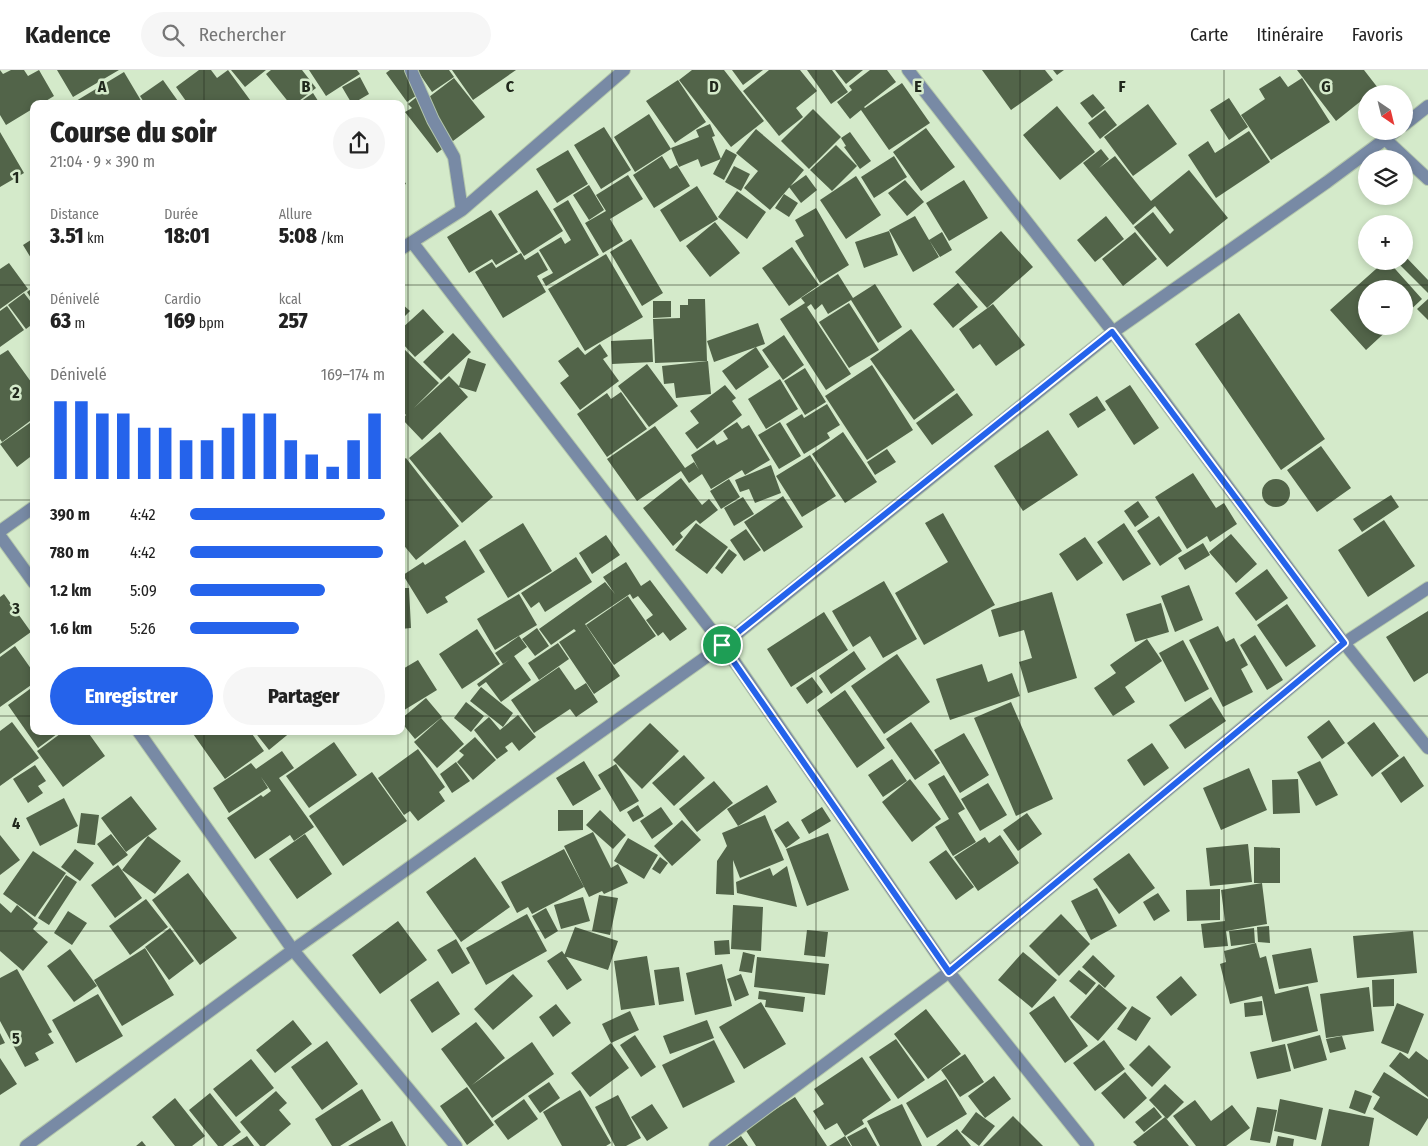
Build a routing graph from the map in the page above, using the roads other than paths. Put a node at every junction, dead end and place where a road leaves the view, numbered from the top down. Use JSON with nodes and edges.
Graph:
{"nodes":[{"id":1,"x":411,"y":70,"type":"edge"},
{"id":2,"x":624,"y":70,"type":"edge"},
{"id":3,"x":908,"y":70,"type":"edge"},
{"id":4,"x":1428,"y":106,"type":"edge"},
{"id":5,"x":1413,"y":118,"type":"edge"},
{"id":6,"x":1384,"y":140,"type":"edge"},
{"id":7,"x":1395,"y":140,"type":"edge"},
{"id":8,"x":1428,"y":180,"type":"edge"},
{"id":9,"x":462,"y":210,"type":"junction"},
{"id":10,"x":407,"y":246,"type":"edge"},
{"id":11,"x":1112,"y":332,"type":"junction"},
{"id":12,"x":30,"y":510,"type":"edge"},
{"id":13,"x":0,"y":531,"type":"edge"},
{"id":14,"x":0,"y":536,"type":"edge"},
{"id":15,"x":30,"y":577,"type":"edge"},
{"id":16,"x":1428,"y":588,"type":"edge"},
{"id":17,"x":1344,"y":643,"type":"junction"},
{"id":18,"x":722,"y":645,"type":"junction"},
{"id":19,"x":141,"y":735,"type":"edge"},
{"id":20,"x":1428,"y":748,"type":"edge"},
{"id":21,"x":293,"y":950,"type":"junction"},
{"id":22,"x":949,"y":972,"type":"junction"},
{"id":23,"x":26,"y":1146,"type":"edge"},
{"id":24,"x":456,"y":1146,"type":"edge"},
{"id":25,"x":715,"y":1146,"type":"edge"},
{"id":26,"x":1088,"y":1146,"type":"edge"}],
"edges":[{"from":1,"to":9,"type":"street"},
{"from":2,"to":9,"type":"street"},
{"from":3,"to":11,"type":"street"},
{"from":4,"to":5,"type":"street"},
{"from":6,"to":11,"type":"street"},
{"from":7,"to":8,"type":"street"},
{"from":9,"to":10,"type":"street"},
{"from":10,"to":18,"type":"street"},
{"from":11,"to":17,"type":"street"},
{"from":11,"to":18,"type":"street"},
{"from":12,"to":13,"type":"street"},
{"from":14,"to":15,"type":"street"},
{"from":16,"to":17,"type":"street"},
{"from":17,"to":20,"type":"street"},
{"from":17,"to":22,"type":"street"},
{"from":18,"to":21,"type":"street"},
{"from":18,"to":22,"type":"street"},
{"from":19,"to":21,"type":"street"},
{"from":21,"to":23,"type":"street"},
{"from":21,"to":24,"type":"street"},
{"from":22,"to":25,"type":"street"},
{"from":22,"to":26,"type":"street"}]}
